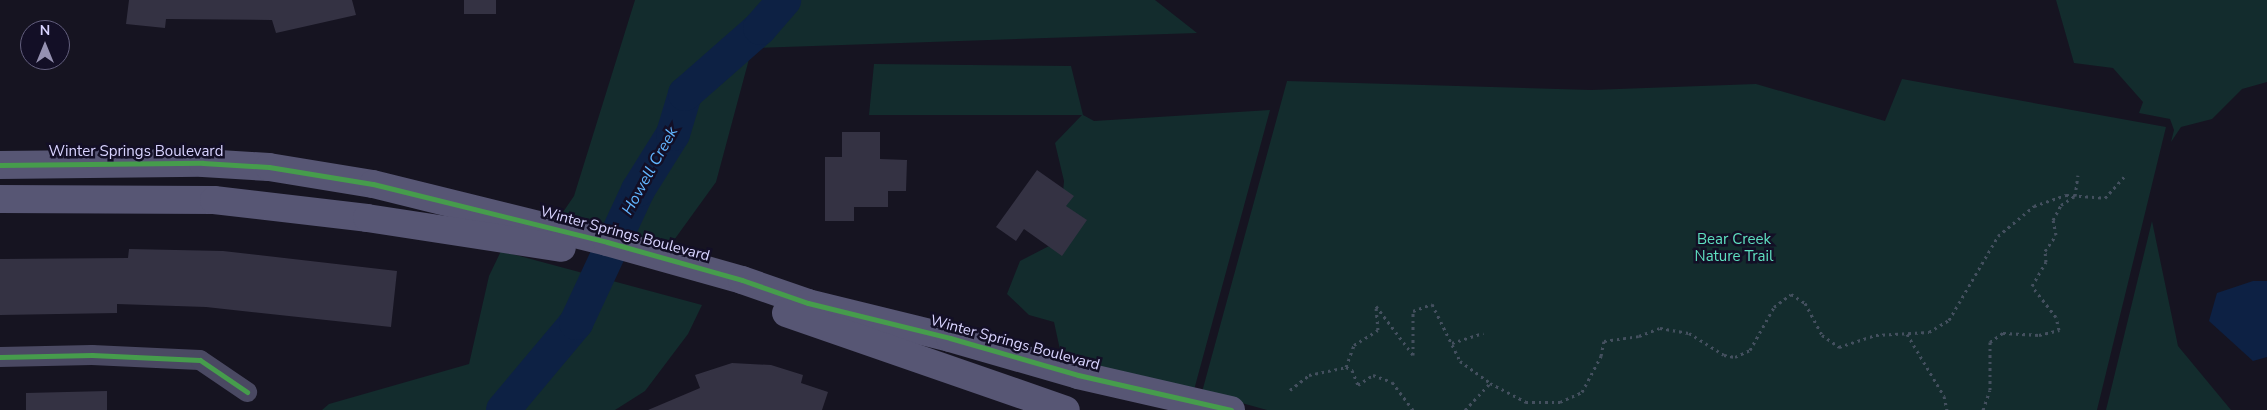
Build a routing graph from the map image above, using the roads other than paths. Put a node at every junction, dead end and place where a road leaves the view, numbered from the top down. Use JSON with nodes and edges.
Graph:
{"nodes":[{"id":1,"x":0,"y":165,"type":"edge"},
{"id":2,"x":0,"y":199,"type":"edge"},
{"id":3,"x":604,"y":250,"type":"junction"},
{"id":4,"x":678,"y":269,"type":"junction"},
{"id":5,"x":0,"y":356,"type":"edge"},
{"id":6,"x":1078,"y":375,"type":"junction"},
{"id":7,"x":247,"y":392,"type":"dead end"},
{"id":8,"x":1067,"y":410,"type":"edge"},
{"id":9,"x":1231,"y":410,"type":"edge"}],
"edges":[{"from":1,"to":3,"type":"street","name":"Winter Springs Boulevard"},
{"from":2,"to":3,"type":"street","name":"Winter Springs Boulevard"},
{"from":3,"to":4,"type":"street","name":"Winter Springs Boulevard"},
{"from":4,"to":6,"type":"street","name":"Winter Springs Boulevard"},
{"from":4,"to":8,"type":"street","name":"Winter Springs Boulevard"},
{"from":5,"to":7,"type":"street"},
{"from":6,"to":8,"type":"street"},
{"from":6,"to":9,"type":"street","name":"Winter Springs Boulevard"}]}
